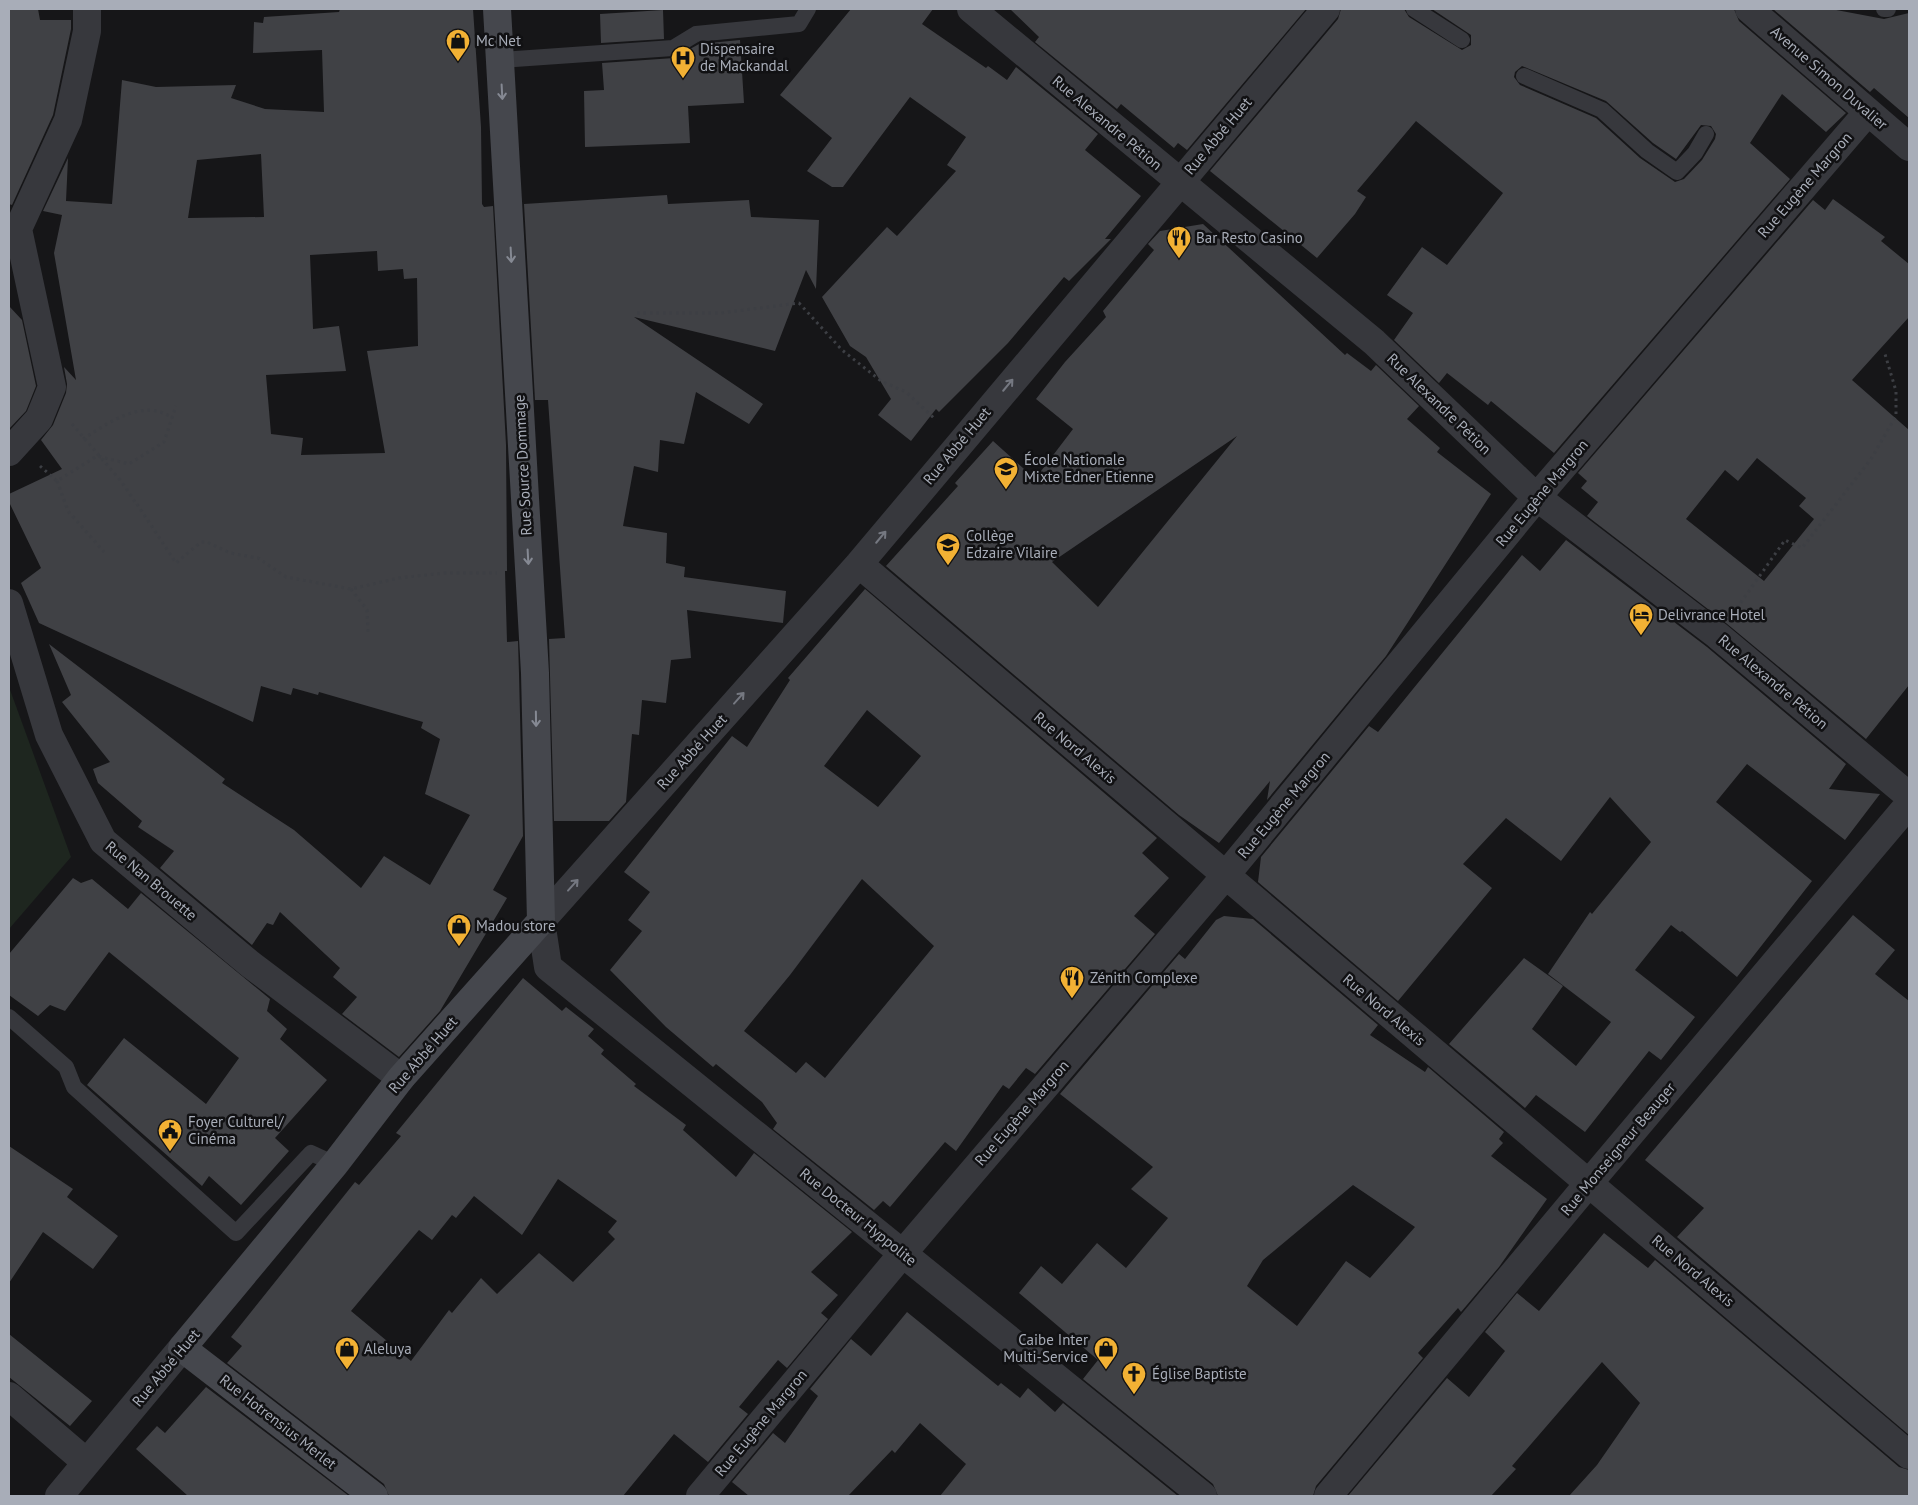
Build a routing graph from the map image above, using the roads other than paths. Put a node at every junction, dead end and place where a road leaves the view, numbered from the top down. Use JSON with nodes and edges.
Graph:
{"nodes":[{"id":1,"x":87,"y":9,"type":"edge"},
{"id":2,"x":498,"y":9,"type":"edge"},
{"id":3,"x":808,"y":9,"type":"edge"},
{"id":4,"x":971,"y":9,"type":"edge"},
{"id":5,"x":1326,"y":9,"type":"edge"},
{"id":6,"x":1414,"y":9,"type":"edge"},
{"id":7,"x":1749,"y":9,"type":"edge"},
{"id":8,"x":1462,"y":40,"type":"dead end"},
{"id":9,"x":500,"y":60,"type":"junction"},
{"id":10,"x":1524,"y":76,"type":"dead end"},
{"id":11,"x":1867,"y":113,"type":"junction"},
{"id":12,"x":1706,"y":134,"type":"dead end"},
{"id":13,"x":1909,"y":147,"type":"edge"},
{"id":14,"x":1179,"y":182,"type":"junction"},
{"id":15,"x":12,"y":448,"type":"edge"},
{"id":16,"x":1537,"y":498,"type":"junction"},
{"id":17,"x":859,"y":564,"type":"junction"},
{"id":18,"x":9,"y":603,"type":"edge"},
{"id":19,"x":1909,"y":796,"type":"edge"},
{"id":20,"x":1909,"y":804,"type":"edge"},
{"id":21,"x":1225,"y":876,"type":"junction"},
{"id":22,"x":541,"y":921,"type":"junction"},
{"id":23,"x":9,"y":1017,"type":"edge"},
{"id":24,"x":401,"y":1078,"type":"junction"},
{"id":25,"x":335,"y":1164,"type":"junction"},
{"id":26,"x":1589,"y":1183,"type":"junction"},
{"id":27,"x":902,"y":1253,"type":"junction"},
{"id":28,"x":182,"y":1348,"type":"junction"},
{"id":29,"x":9,"y":1396,"type":"edge"},
{"id":30,"x":1909,"y":1455,"type":"edge"},
{"id":31,"x":86,"y":1462,"type":"junction"},
{"id":32,"x":59,"y":1496,"type":"edge"},
{"id":33,"x":374,"y":1496,"type":"edge"},
{"id":34,"x":700,"y":1496,"type":"edge"},
{"id":35,"x":1203,"y":1496,"type":"edge"},
{"id":36,"x":1328,"y":1496,"type":"edge"}],
"edges":[{"from":1,"to":15,"type":"street"},
{"from":2,"to":9,"type":"main road","name":"Rue Source Dommage"},
{"from":3,"to":9,"type":"lane"},
{"from":4,"to":14,"type":"street","name":"Rue Alexandre Pétion"},
{"from":5,"to":14,"type":"street","name":"Rue Abbé Huet"},
{"from":6,"to":8,"type":"lane"},
{"from":7,"to":11,"type":"street","name":"Avenue Simon Duvalier"},
{"from":9,"to":22,"type":"main road","name":"Rue Source Dommage","one_way":true},
{"from":10,"to":12,"type":"lane"},
{"from":11,"to":13,"type":"street","name":"Avenue Simon Duvalier"},
{"from":11,"to":16,"type":"street","name":"Rue Eugène Margron"},
{"from":14,"to":16,"type":"street","name":"Rue Alexandre Pétion"},
{"from":17,"to":14,"type":"street","name":"Rue Abbé Huet","one_way":true},
{"from":16,"to":19,"type":"street","name":"Rue Alexandre Pétion"},
{"from":16,"to":21,"type":"street","name":"Rue Eugène Margron"},
{"from":17,"to":21,"type":"street","name":"Rue Nord Alexis"},
{"from":22,"to":17,"type":"street","name":"Rue Abbé Huet","one_way":true},
{"from":18,"to":24,"type":"street","name":"Rue Nan Brouette"},
{"from":20,"to":26,"type":"street","name":"Rue Monseigneur Beauger"},
{"from":21,"to":26,"type":"street","name":"Rue Nord Alexis"},
{"from":21,"to":27,"type":"street","name":"Rue Eugène Margron"},
{"from":22,"to":24,"type":"main road","name":"Rue Abbé Huet"},
{"from":22,"to":27,"type":"street","name":"Rue Docteur Hyppolite"},
{"from":23,"to":25,"type":"lane"},
{"from":24,"to":25,"type":"main road","name":"Rue Abbé Huet"},
{"from":25,"to":28,"type":"main road","name":"Rue Abbé Huet"},
{"from":26,"to":30,"type":"street","name":"Rue Nord Alexis"},
{"from":26,"to":36,"type":"street","name":"Rue Monseigneur Beauger"},
{"from":27,"to":34,"type":"street","name":"Rue Eugène Margron"},
{"from":27,"to":35,"type":"street","name":"Rue Docteur Hyppolite"},
{"from":28,"to":31,"type":"street","name":"Rue Abbé Huet"},
{"from":28,"to":33,"type":"main road","name":"Rue Hotrensius Merlet"},
{"from":29,"to":31,"type":"street"},
{"from":31,"to":32,"type":"street","name":"Rue Abbé Huet"}]}
